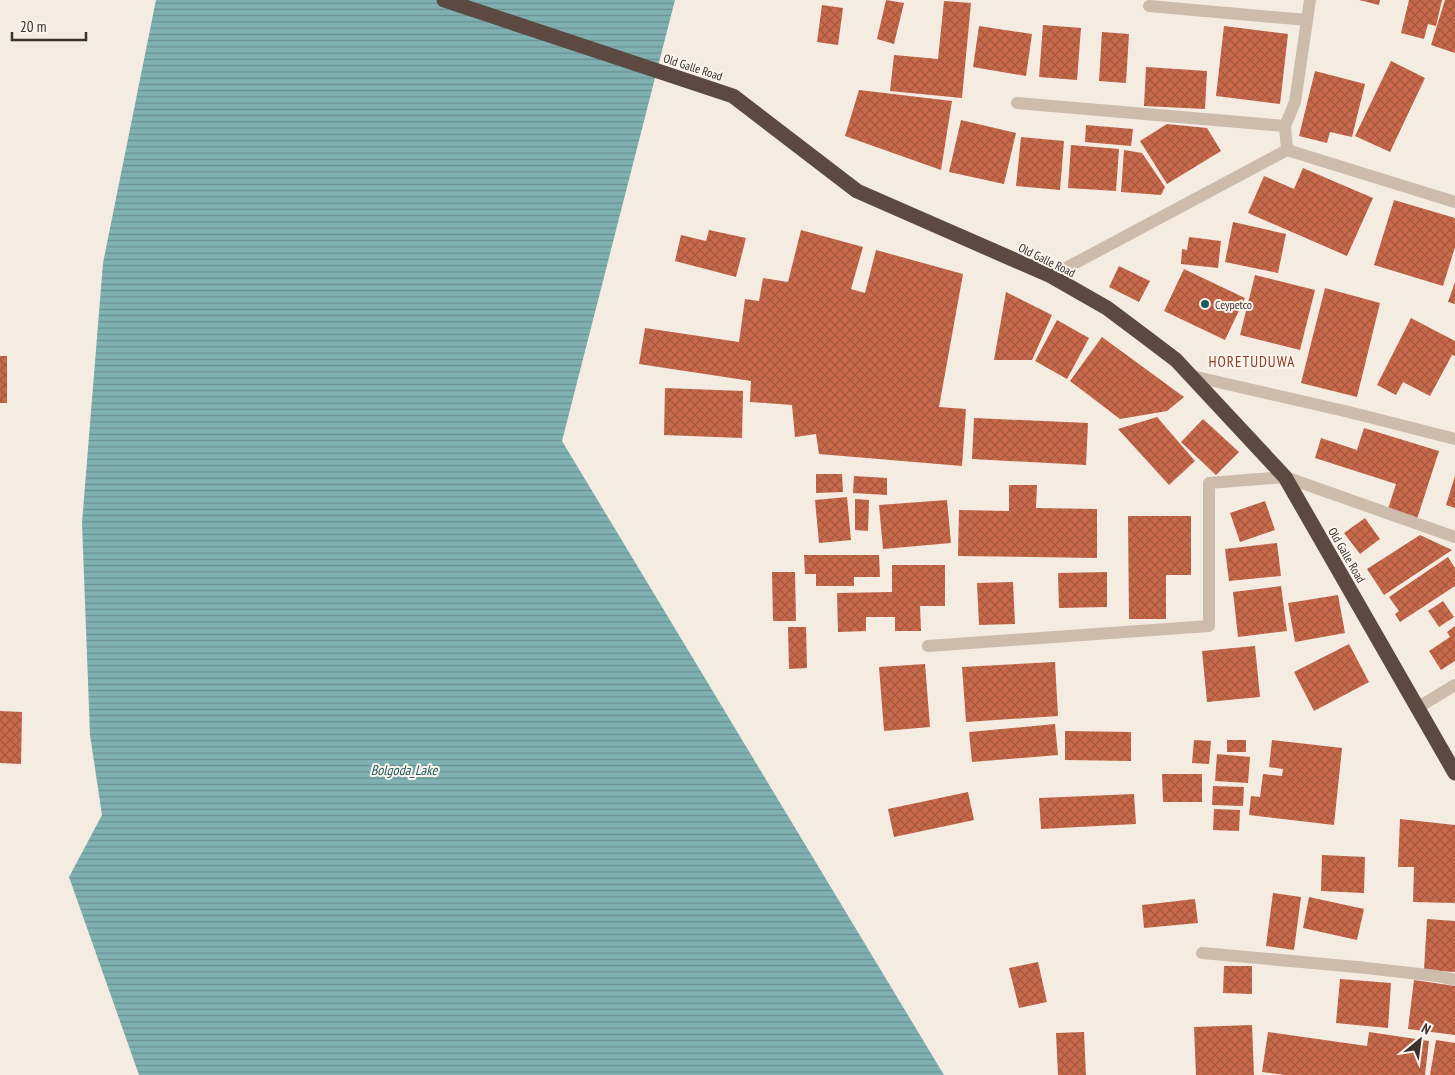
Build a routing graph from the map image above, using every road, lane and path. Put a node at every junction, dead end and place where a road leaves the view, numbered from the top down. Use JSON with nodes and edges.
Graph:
{"nodes":[{"id":1,"x":444,"y":0,"type":"edge"},
{"id":2,"x":1310,"y":0,"type":"edge"},
{"id":3,"x":1148,"y":6,"type":"dead end"},
{"id":4,"x":1307,"y":20,"type":"junction"},
{"id":5,"x":1017,"y":103,"type":"dead end"},
{"id":6,"x":1285,"y":126,"type":"junction"},
{"id":7,"x":1287,"y":150,"type":"junction"},
{"id":8,"x":1455,"y":202,"type":"edge"},
{"id":9,"x":1051,"y":276,"type":"junction"},
{"id":10,"x":1192,"y":376,"type":"junction"},
{"id":11,"x":1455,"y":439,"type":"edge"},
{"id":12,"x":1285,"y":477,"type":"junction"},
{"id":13,"x":1455,"y":537,"type":"edge"},
{"id":14,"x":928,"y":646,"type":"dead end"},
{"id":15,"x":1455,"y":685,"type":"edge"},
{"id":16,"x":1417,"y":708,"type":"junction"},
{"id":17,"x":1455,"y":773,"type":"edge"},
{"id":18,"x":1202,"y":953,"type":"dead end"},
{"id":19,"x":1455,"y":980,"type":"edge"}],
"edges":[{"from":1,"to":9,"type":"highway","name":"Old Galle Road"},
{"from":2,"to":4,"type":"street"},
{"from":3,"to":4,"type":"street"},
{"from":4,"to":6,"type":"street"},
{"from":5,"to":6,"type":"street"},
{"from":6,"to":7,"type":"street"},
{"from":7,"to":8,"type":"street"},
{"from":7,"to":9,"type":"street"},
{"from":9,"to":10,"type":"highway","name":"Old Galle Road"},
{"from":10,"to":11,"type":"street"},
{"from":10,"to":12,"type":"highway","name":"Old Galle Road"},
{"from":12,"to":13,"type":"street"},
{"from":12,"to":14,"type":"street"},
{"from":12,"to":16,"type":"highway","name":"Old Galle Road"},
{"from":15,"to":16,"type":"street"},
{"from":16,"to":17,"type":"highway","name":"Old Galle Road"},
{"from":18,"to":19,"type":"street"}]}
